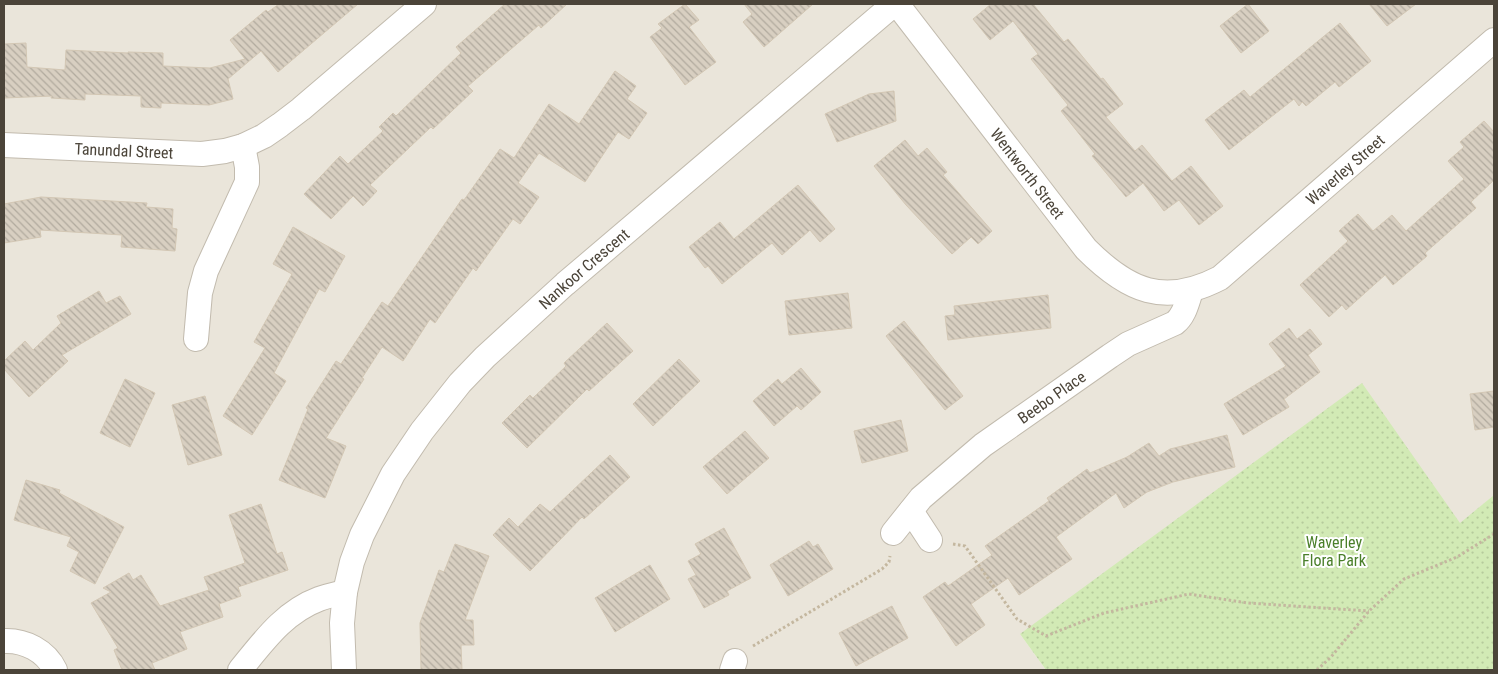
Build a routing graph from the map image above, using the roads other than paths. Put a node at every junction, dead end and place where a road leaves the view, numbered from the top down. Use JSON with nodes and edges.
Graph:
{"nodes":[{"id":1,"x":424,"y":4,"type":"edge"},
{"id":2,"x":896,"y":4,"type":"edge"},
{"id":3,"x":1494,"y":40,"type":"edge"},
{"id":4,"x":4,"y":145,"type":"edge"},
{"id":5,"x":243,"y":146,"type":"junction"},
{"id":6,"x":1190,"y":291,"type":"junction"},
{"id":7,"x":196,"y":339,"type":"dead end"},
{"id":8,"x":910,"y":511,"type":"junction"},
{"id":9,"x":892,"y":533,"type":"road end"},
{"id":10,"x":930,"y":540,"type":"road end"},
{"id":11,"x":345,"y":592,"type":"junction"},
{"id":12,"x":4,"y":641,"type":"edge"},
{"id":13,"x":55,"y":670,"type":"edge"},
{"id":14,"x":240,"y":670,"type":"edge"},
{"id":15,"x":344,"y":670,"type":"edge"}],
"edges":[{"from":1,"to":5,"type":"street","name":"Tanundal Street"},
{"from":2,"to":6,"type":"street","name":"Wentworth Street"},
{"from":2,"to":11,"type":"street","name":"Nankoor Crescent"},
{"from":3,"to":6,"type":"street","name":"Waverley Street"},
{"from":4,"to":5,"type":"street","name":"Tanundal Street"},
{"from":5,"to":7,"type":"street"},
{"from":6,"to":8,"type":"street","name":"Beebo Place"},
{"from":8,"to":9,"type":"street","name":"Beebo Place"},
{"from":8,"to":10,"type":"street"},
{"from":11,"to":14,"type":"street"},
{"from":11,"to":15,"type":"street","name":"Nankoor Crescent"},
{"from":12,"to":13,"type":"street"}]}
